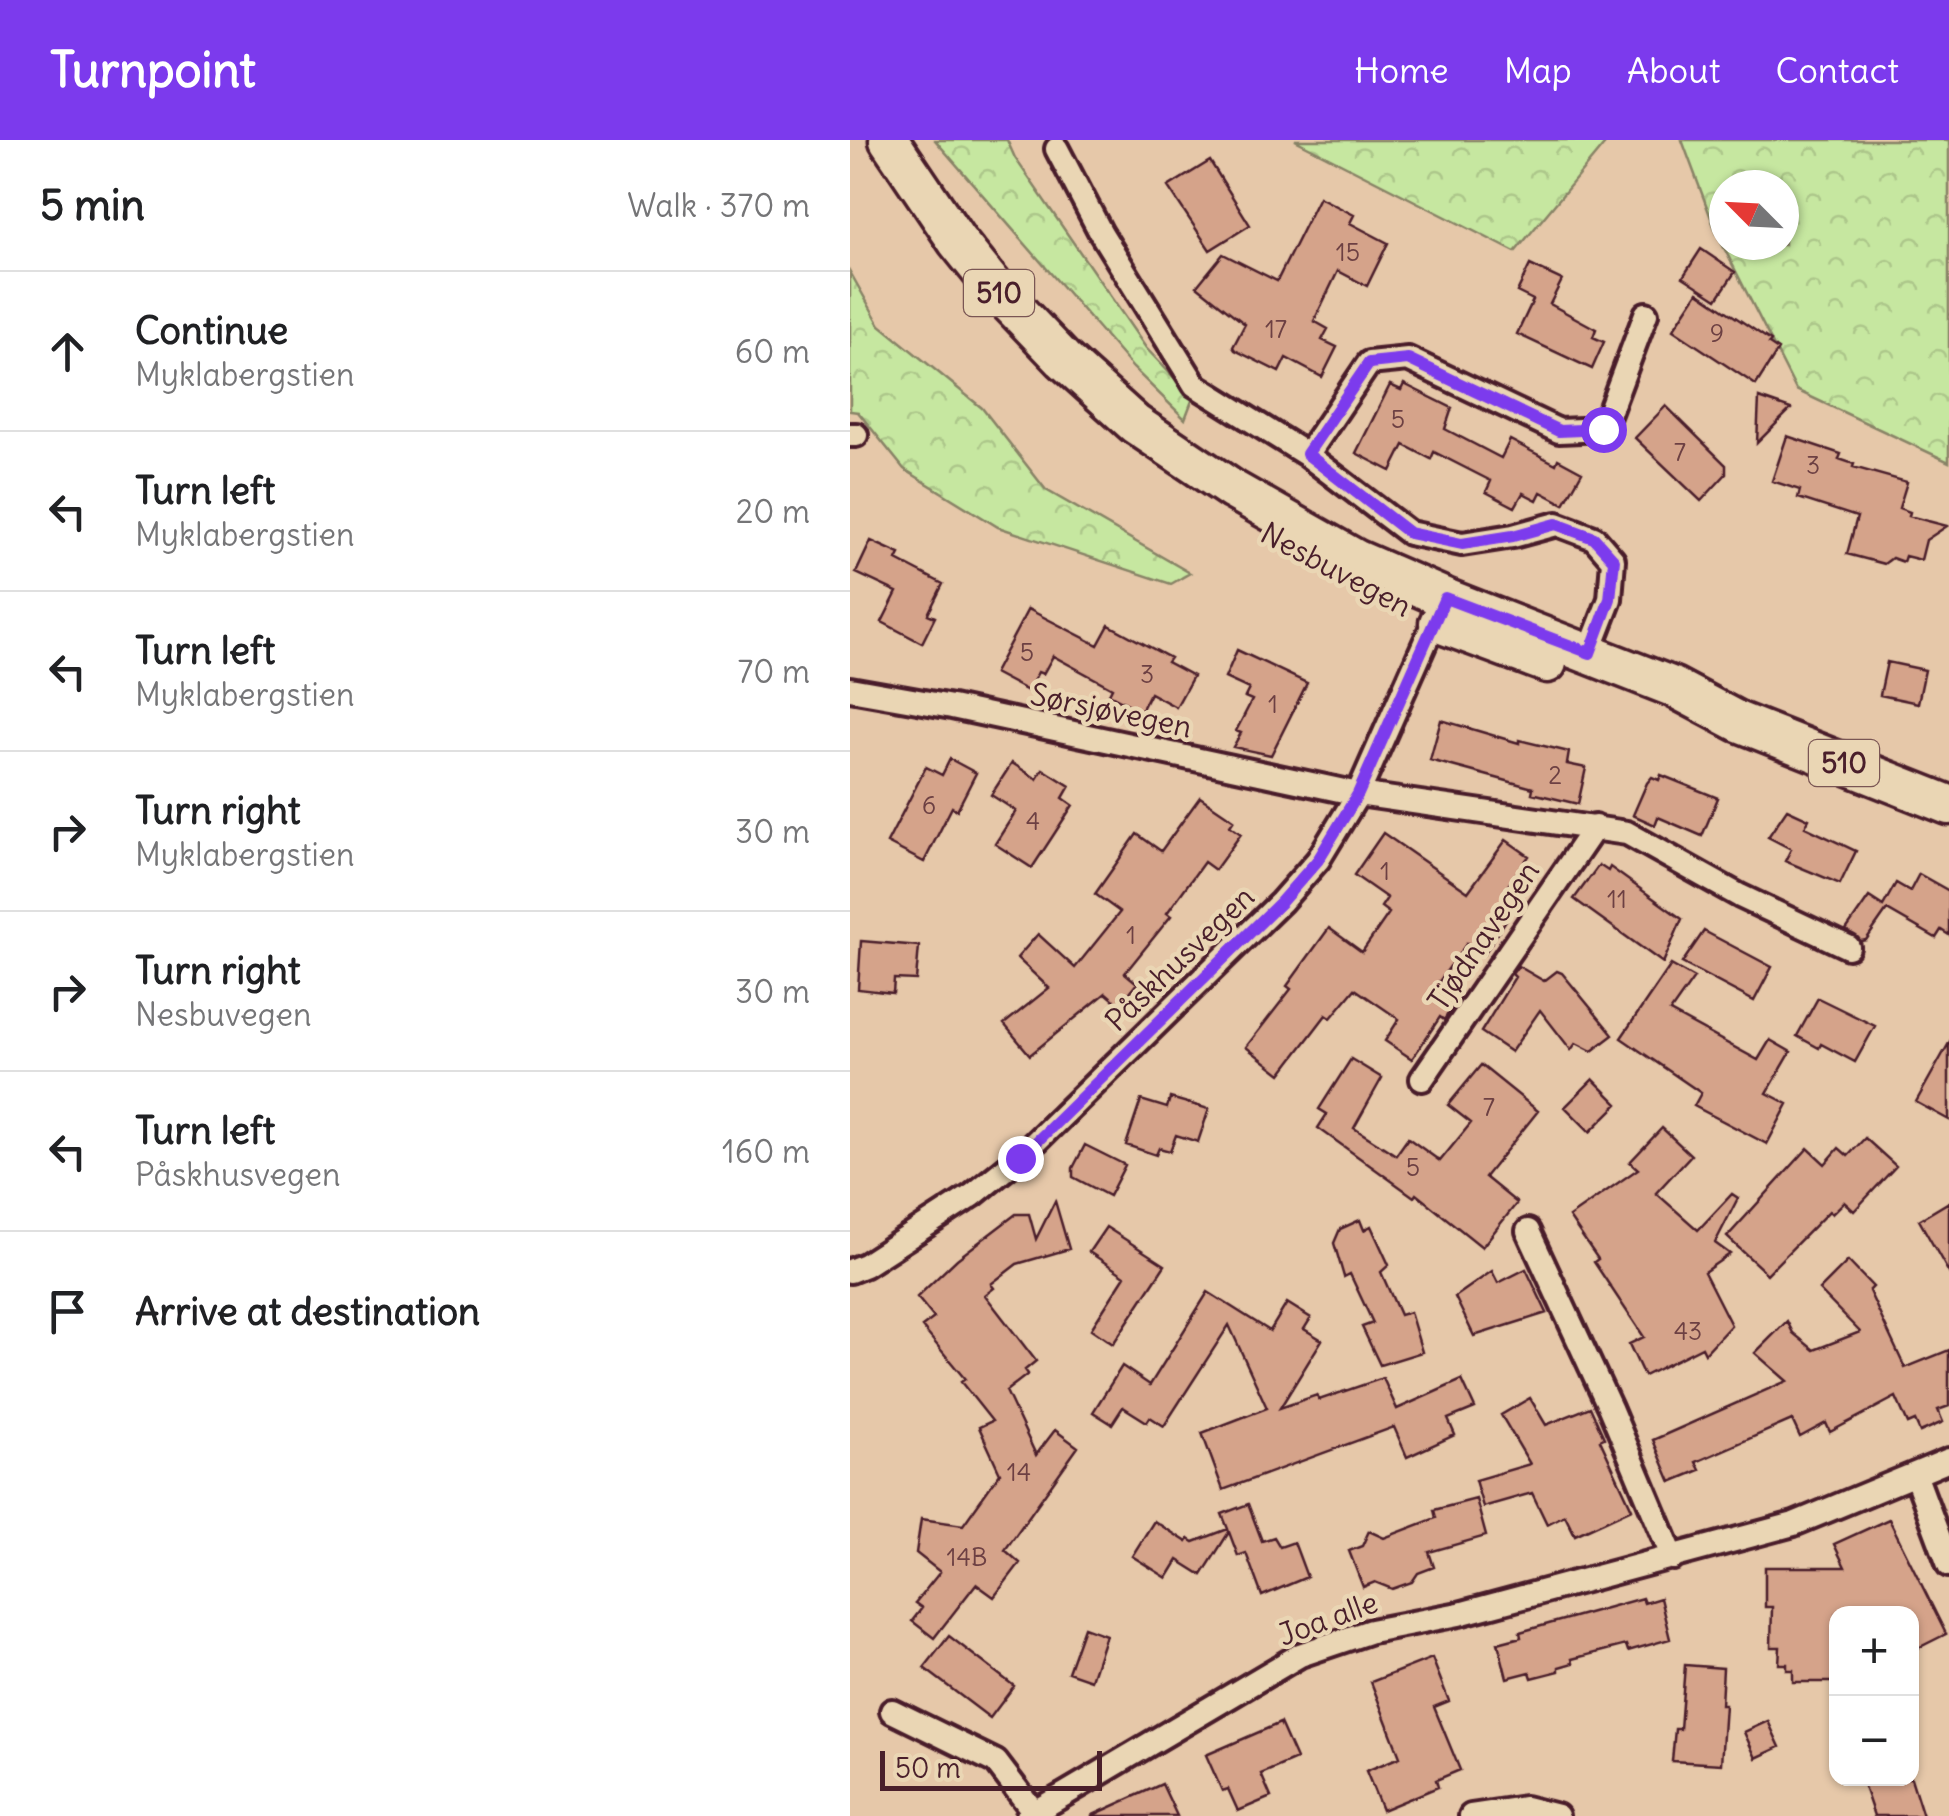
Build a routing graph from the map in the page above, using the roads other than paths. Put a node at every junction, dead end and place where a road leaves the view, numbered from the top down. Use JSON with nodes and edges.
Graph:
{"nodes":[{"id":1,"x":890,"y":140,"type":"edge"},
{"id":2,"x":1057,"y":149,"type":"dead end"},
{"id":3,"x":1646,"y":314,"type":"dead end"},
{"id":4,"x":1307,"y":454,"type":"junction"},
{"id":5,"x":1440,"y":609,"type":"junction"},
{"id":6,"x":1590,"y":653,"type":"junction"},
{"id":7,"x":850,"y":688,"type":"edge"},
{"id":8,"x":1738,"y":722,"type":"junction"},
{"id":9,"x":1358,"y":794,"type":"junction"},
{"id":10,"x":1949,"y":805,"type":"edge"},
{"id":11,"x":1596,"y":827,"type":"junction"},
{"id":12,"x":1848,"y":948,"type":"dead end"},
{"id":13,"x":1422,"y":1080,"type":"dead end"},
{"id":14,"x":1528,"y":1230,"type":"dead end"},
{"id":15,"x":850,"y":1271,"type":"edge"},
{"id":16,"x":1949,"y":1460,"type":"edge"},
{"id":17,"x":1915,"y":1474,"type":"junction"},
{"id":18,"x":1673,"y":1558,"type":"junction"},
{"id":19,"x":1949,"y":1565,"type":"edge"},
{"id":20,"x":892,"y":1711,"type":"dead end"},
{"id":21,"x":1031,"y":1814,"type":"edge"},
{"id":22,"x":1472,"y":1816,"type":"edge"},
{"id":23,"x":1557,"y":1816,"type":"edge"}],
"edges":[{"from":1,"to":5,"type":"main road","name":"Nesbuvegen","number":"510"},
{"from":2,"to":4,"type":"street"},
{"from":3,"to":4,"type":"street"},
{"from":4,"to":6,"type":"street"},
{"from":5,"to":6,"type":"main road","name":"Nesbuvegen","number":"510"},
{"from":5,"to":8,"type":"main road","name":"Nesbuvegen","number":"510"},
{"from":5,"to":9,"type":"street","name":"Påskhusvegen"},
{"from":6,"to":8,"type":"main road","name":"Nesbuvegen","number":"510"},
{"from":7,"to":9,"type":"street","name":"Sørsjøvegen"},
{"from":8,"to":10,"type":"main road","name":"Nesbuvegen","number":"510"},
{"from":9,"to":11,"type":"street","name":"Tjødnavegen"},
{"from":9,"to":15,"type":"street","name":"Påskhusvegen"},
{"from":11,"to":12,"type":"street","name":"Tjødnavegen"},
{"from":11,"to":13,"type":"street","name":"Tjødnavegen"},
{"from":14,"to":18,"type":"street"},
{"from":16,"to":17,"type":"street","name":"Joa alle"},
{"from":17,"to":18,"type":"street","name":"Joa alle"},
{"from":17,"to":19,"type":"street"},
{"from":18,"to":21,"type":"street","name":"Joa alle"},
{"from":20,"to":21,"type":"street","name":"Joa alle"},
{"from":22,"to":23,"type":"street"}]}
